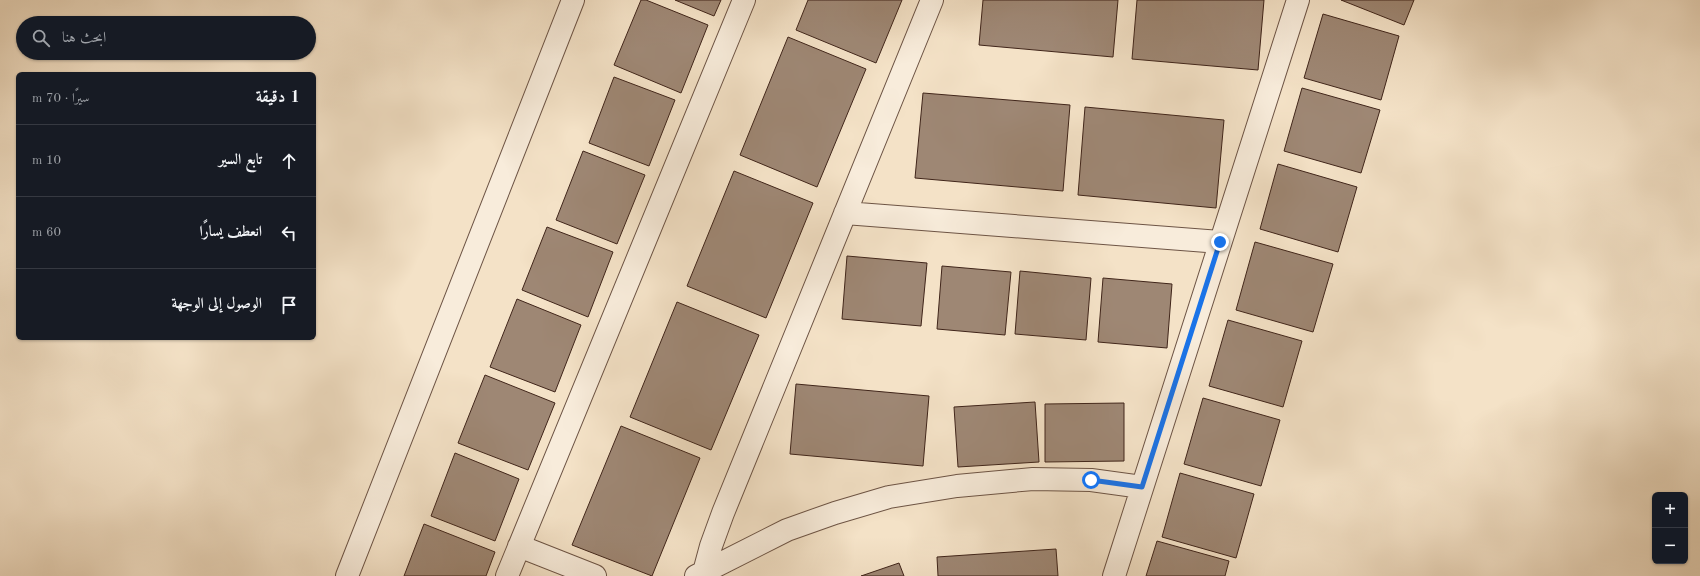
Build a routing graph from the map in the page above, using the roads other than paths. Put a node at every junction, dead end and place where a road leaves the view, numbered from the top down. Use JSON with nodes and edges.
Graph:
{"nodes":[{"id":1,"x":573,"y":0,"type":"edge"},
{"id":2,"x":744,"y":0,"type":"edge"},
{"id":3,"x":932,"y":0,"type":"edge"},
{"id":4,"x":1298,"y":0,"type":"edge"},
{"id":5,"x":845,"y":212,"type":"junction"},
{"id":6,"x":1220,"y":242,"type":"junction"},
{"id":7,"x":1142,"y":487,"type":"junction"},
{"id":8,"x":520,"y":546,"type":"junction"},
{"id":9,"x":700,"y":574,"type":"edge"},
{"id":10,"x":347,"y":576,"type":"edge"},
{"id":11,"x":507,"y":576,"type":"edge"},
{"id":12,"x":595,"y":576,"type":"edge"},
{"id":13,"x":1114,"y":576,"type":"edge"}],
"edges":[{"from":1,"to":10,"type":"street"},
{"from":2,"to":8,"type":"street"},
{"from":3,"to":5,"type":"street"},
{"from":4,"to":6,"type":"street"},
{"from":5,"to":6,"type":"street"},
{"from":5,"to":9,"type":"street"},
{"from":6,"to":7,"type":"street"},
{"from":7,"to":9,"type":"street"},
{"from":7,"to":13,"type":"street"},
{"from":8,"to":11,"type":"street"},
{"from":8,"to":12,"type":"street"}]}
